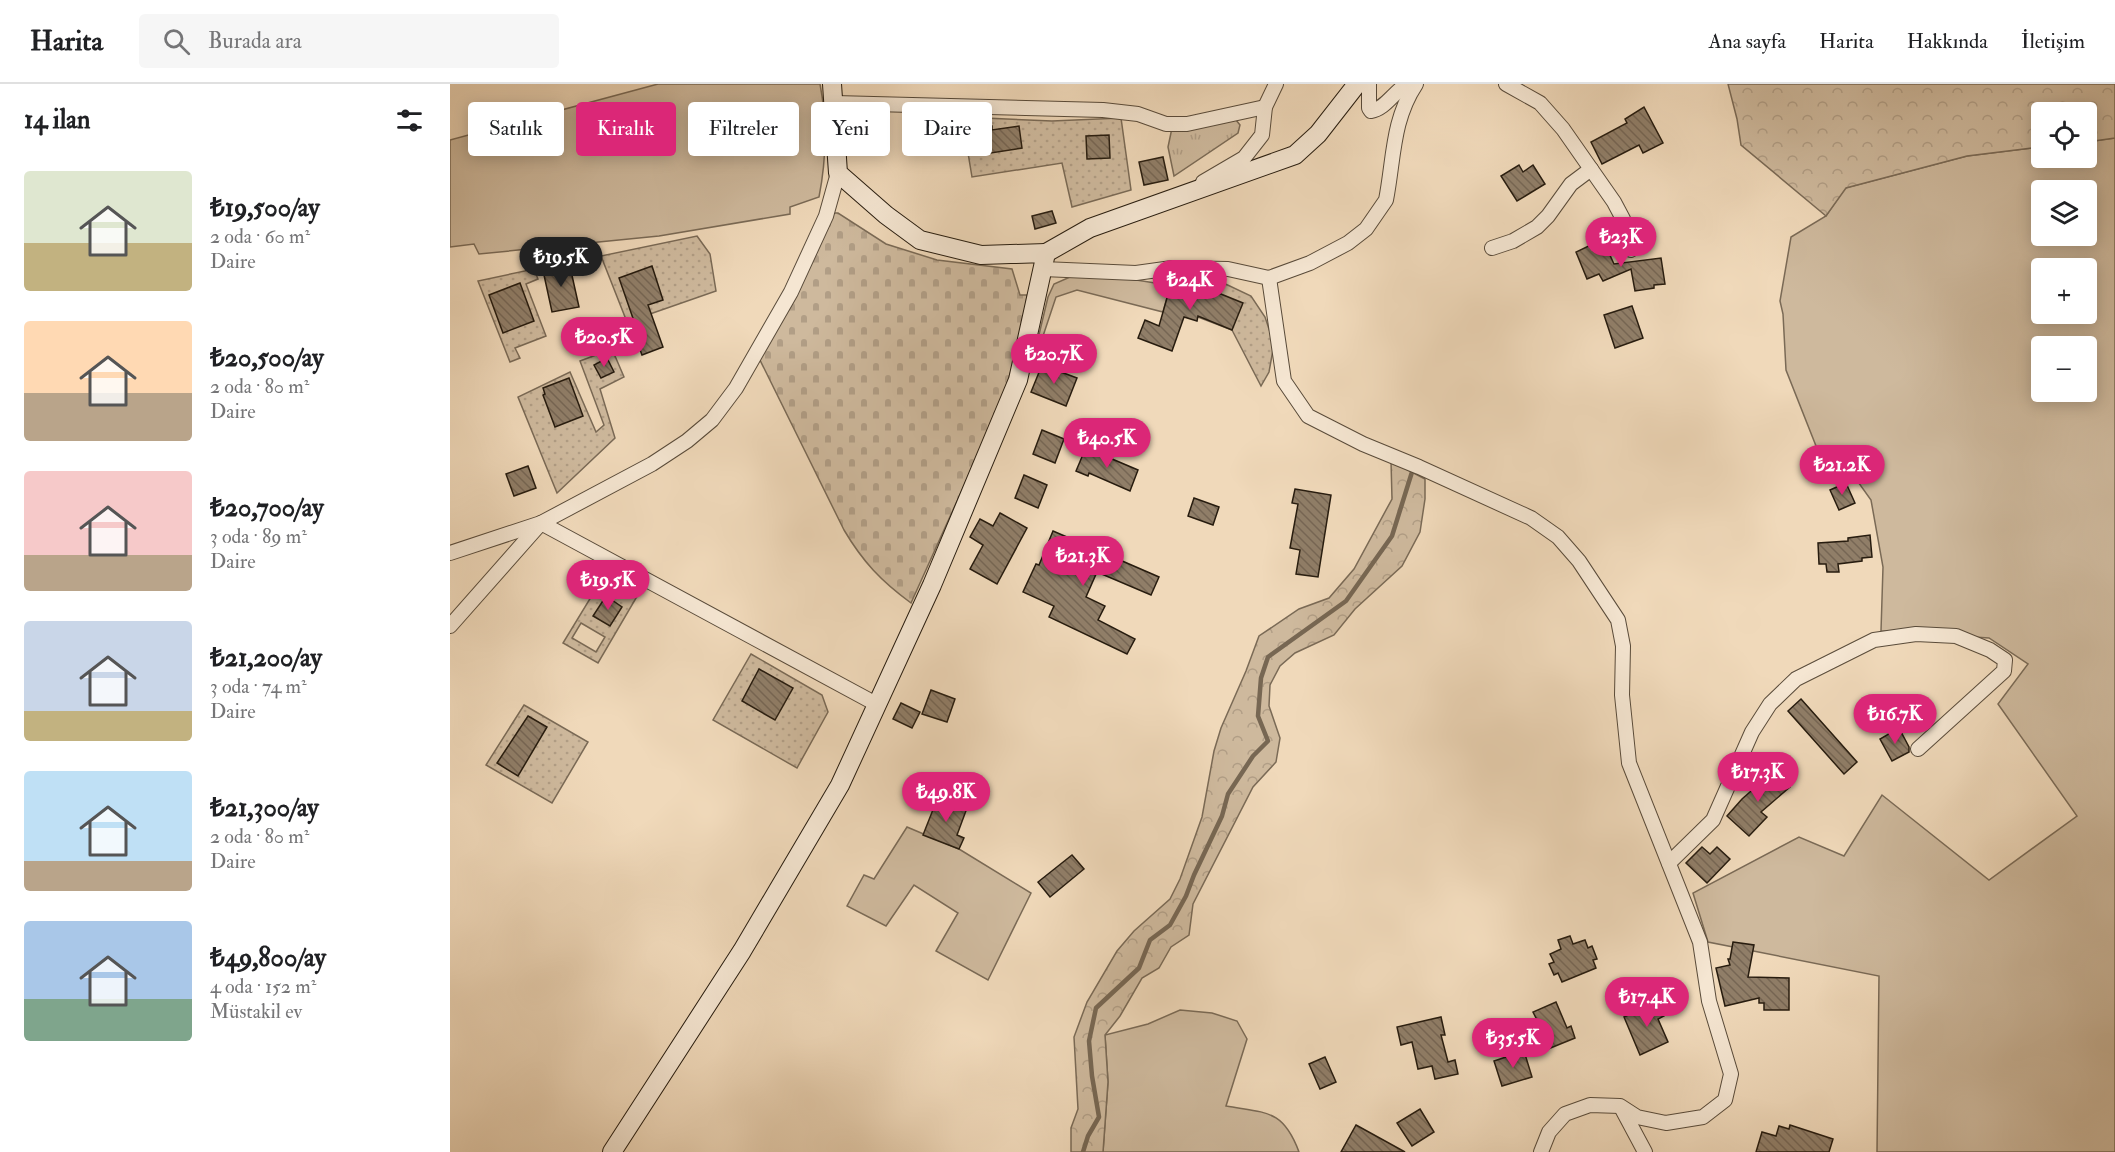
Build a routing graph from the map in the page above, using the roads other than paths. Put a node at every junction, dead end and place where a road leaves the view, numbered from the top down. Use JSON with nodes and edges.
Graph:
{"nodes":[{"id":1,"x":832,"y":84,"type":"edge"},
{"id":2,"x":1276,"y":84,"type":"edge"},
{"id":3,"x":1357,"y":84,"type":"edge"},
{"id":4,"x":1369,"y":84,"type":"edge"},
{"id":5,"x":1407,"y":84,"type":"edge"},
{"id":6,"x":1416,"y":84,"type":"edge"},
{"id":7,"x":1506,"y":84,"type":"edge"},
{"id":8,"x":835,"y":102,"type":"edge"},
{"id":9,"x":890,"y":104,"type":"edge"},
{"id":10,"x":1265,"y":107,"type":"junction"},
{"id":11,"x":837,"y":156,"type":"edge"},
{"id":12,"x":1591,"y":169,"type":"junction"},
{"id":13,"x":838,"y":173,"type":"junction"},
{"id":14,"x":1173,"y":200,"type":"junction"},
{"id":15,"x":1492,"y":248,"type":"dead end"},
{"id":16,"x":1631,"y":250,"type":"dead end"},
{"id":17,"x":1044,"y":261,"type":"junction"},
{"id":18,"x":1269,"y":278,"type":"junction"},
{"id":19,"x":541,"y":524,"type":"junction"},
{"id":20,"x":450,"y":553,"type":"edge"},
{"id":21,"x":450,"y":626,"type":"edge"},
{"id":22,"x":878,"y":705,"type":"junction"},
{"id":23,"x":1917,"y":749,"type":"dead end"},
{"id":24,"x":1670,"y":863,"type":"junction"},
{"id":25,"x":1620,"y":1106,"type":"junction"},
{"id":26,"x":612,"y":1152,"type":"edge"},
{"id":27,"x":1541,"y":1152,"type":"edge"},
{"id":28,"x":1645,"y":1152,"type":"edge"}],
"edges":[{"from":1,"to":8,"type":"street"},
{"from":2,"to":10,"type":"street"},
{"from":3,"to":14,"type":"street"},
{"from":4,"to":5,"type":"street"},
{"from":6,"to":18,"type":"street"},
{"from":7,"to":12,"type":"street"},
{"from":9,"to":10,"type":"street"},
{"from":10,"to":14,"type":"street"},
{"from":11,"to":13,"type":"street"},
{"from":12,"to":15,"type":"street"},
{"from":12,"to":16,"type":"street"},
{"from":13,"to":17,"type":"street"},
{"from":13,"to":19,"type":"street"},
{"from":14,"to":17,"type":"street"},
{"from":17,"to":18,"type":"street"},
{"from":17,"to":22,"type":"street"},
{"from":18,"to":24,"type":"street"},
{"from":19,"to":20,"type":"street"},
{"from":19,"to":21,"type":"street"},
{"from":19,"to":22,"type":"street"},
{"from":22,"to":26,"type":"street"},
{"from":23,"to":24,"type":"street"},
{"from":24,"to":25,"type":"street"},
{"from":25,"to":27,"type":"street"},
{"from":25,"to":28,"type":"street"}]}
